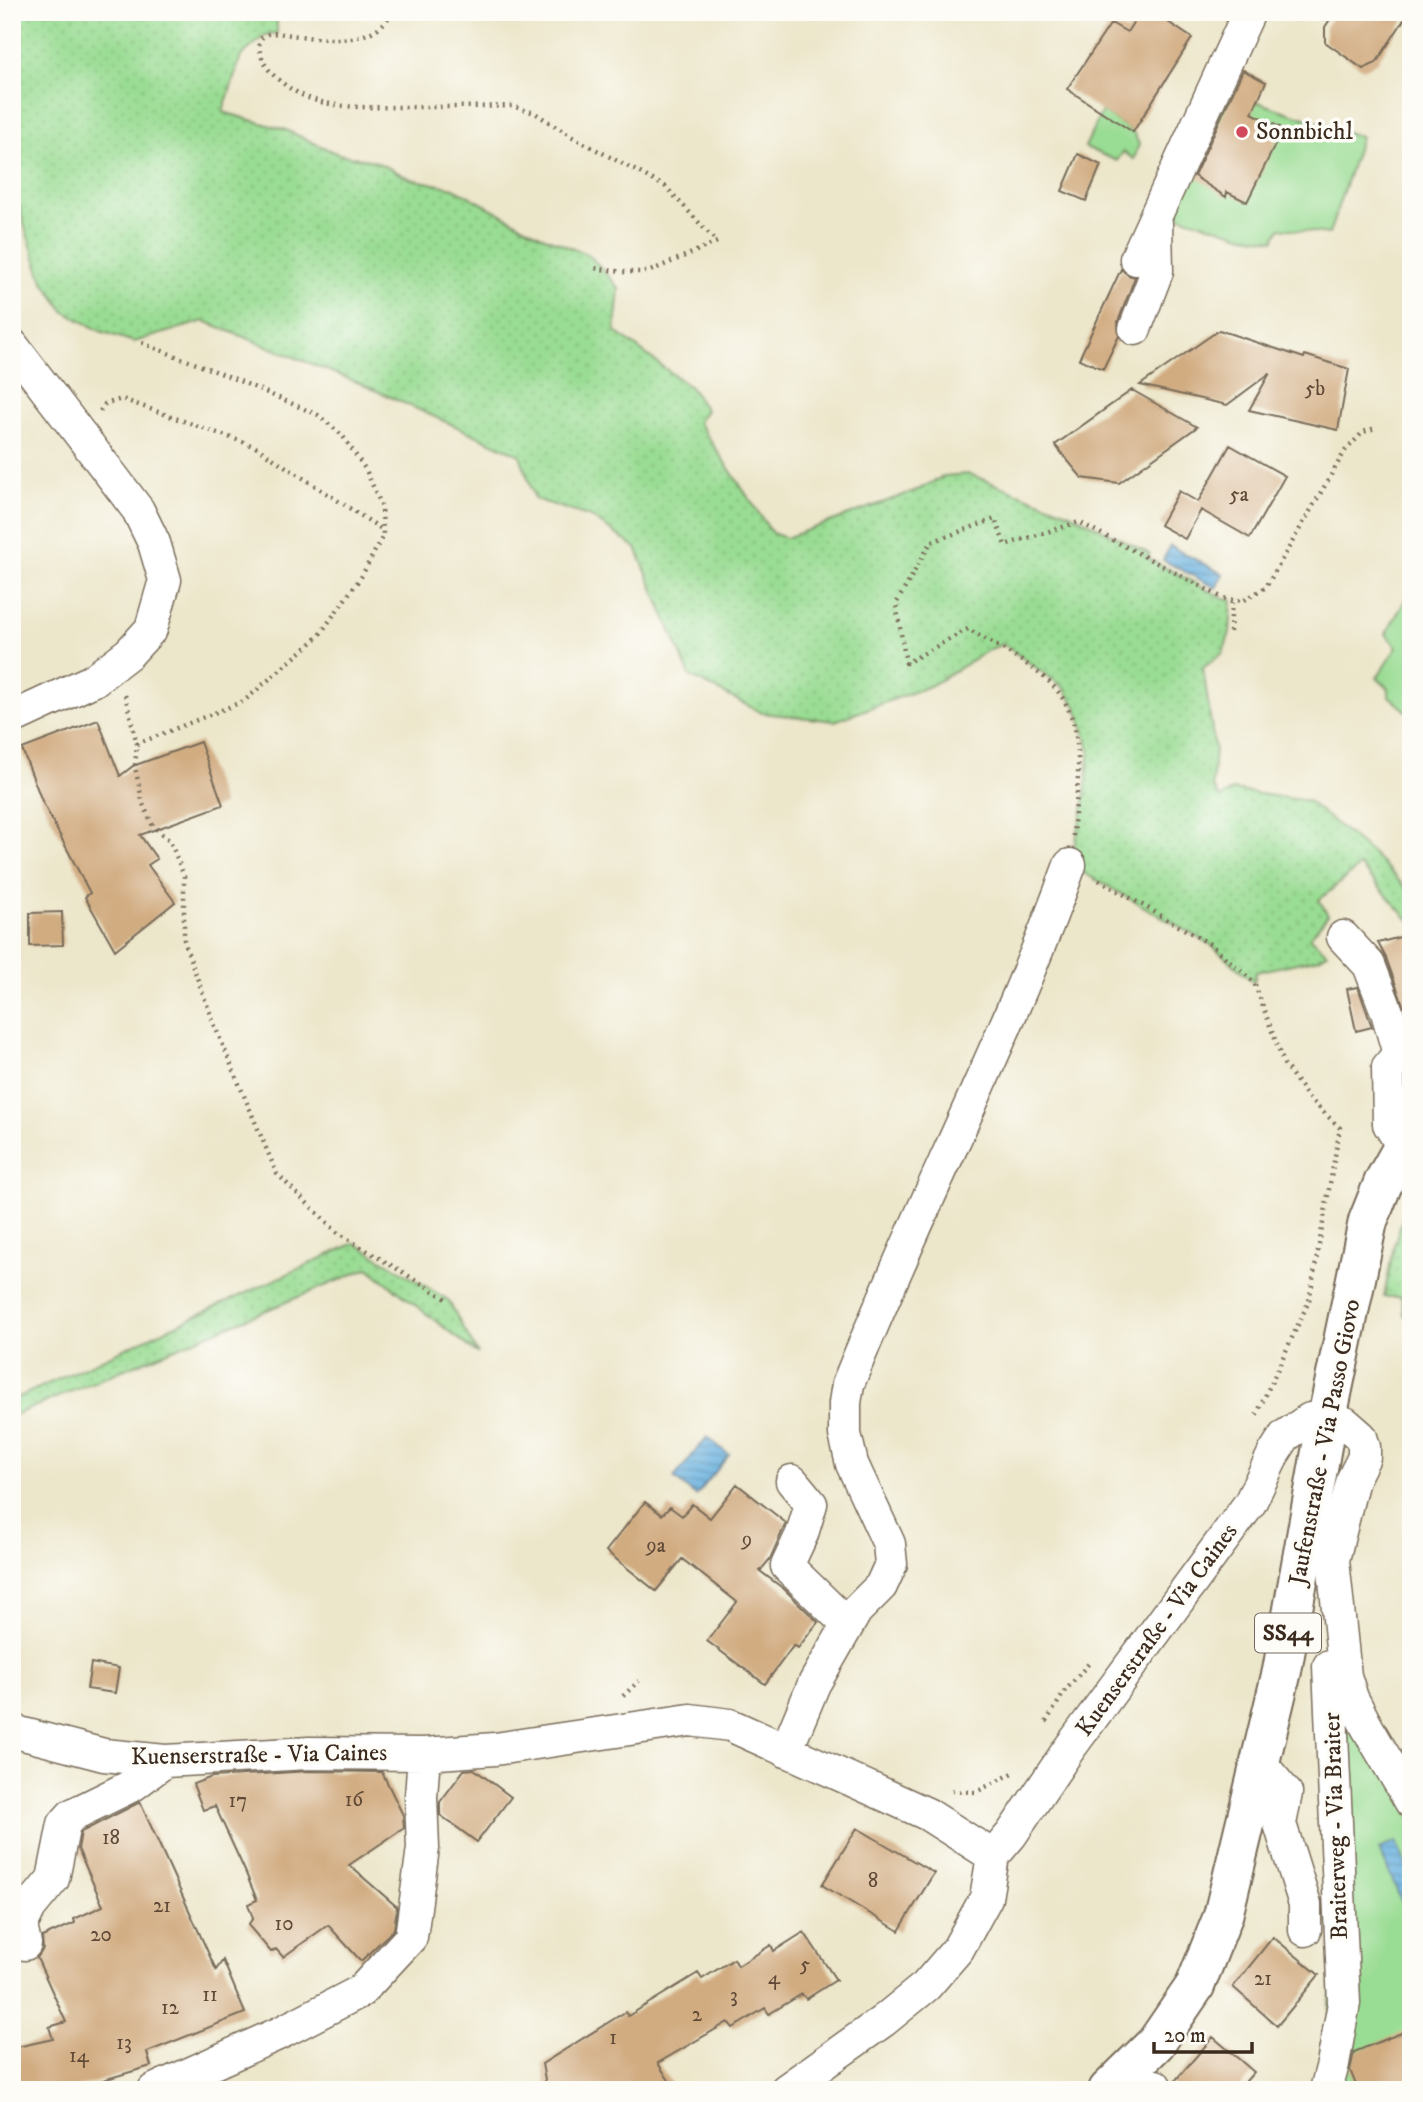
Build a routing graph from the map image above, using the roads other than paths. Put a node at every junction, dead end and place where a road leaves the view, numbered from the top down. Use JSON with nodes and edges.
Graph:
{"nodes":[{"id":1,"x":1249,"y":12,"type":"edge"},
{"id":2,"x":1155,"y":218,"type":"junction"},
{"id":3,"x":1136,"y":259,"type":"dead end"},
{"id":4,"x":1135,"y":329,"type":"dead end"},
{"id":5,"x":12,"y":345,"type":"edge"},
{"id":6,"x":12,"y":718,"type":"edge"},
{"id":7,"x":1070,"y":864,"type":"road end"},
{"id":8,"x":1343,"y":937,"type":"dead end"},
{"id":9,"x":1405,"y":1047,"type":"edge"},
{"id":10,"x":1407,"y":1143,"type":"edge"},
{"id":11,"x":1327,"y":1418,"type":"junction"},
{"id":12,"x":792,"y":1481,"type":"dead end"},
{"id":13,"x":1333,"y":1560,"type":"junction"},
{"id":14,"x":848,"y":1625,"type":"junction"},
{"id":15,"x":12,"y":1731,"type":"edge"},
{"id":16,"x":786,"y":1751,"type":"junction"},
{"id":17,"x":424,"y":1754,"type":"junction"},
{"id":18,"x":165,"y":1761,"type":"junction"},
{"id":19,"x":1260,"y":1763,"type":"junction"},
{"id":20,"x":1411,"y":1802,"type":"edge"},
{"id":21,"x":993,"y":1856,"type":"junction"},
{"id":22,"x":1305,"y":1930,"type":"dead end"},
{"id":23,"x":26,"y":1944,"type":"dead end"},
{"id":24,"x":154,"y":2090,"type":"edge"},
{"id":25,"x":786,"y":2090,"type":"edge"},
{"id":26,"x":1108,"y":2090,"type":"edge"},
{"id":27,"x":1326,"y":2090,"type":"edge"}],
"edges":[{"from":1,"to":2,"type":"street"},
{"from":2,"to":3,"type":"street"},
{"from":2,"to":4,"type":"street"},
{"from":5,"to":6,"type":"street"},
{"from":7,"to":14,"type":"street"},
{"from":8,"to":9,"type":"street"},
{"from":9,"to":10,"type":"street"},
{"from":10,"to":11,"type":"main road","name":"Jaufenstraße - Via Passo Giovo","number":"SS44"},
{"from":11,"to":13,"type":"street","name":"Braiterweg - Via Braiter"},
{"from":11,"to":19,"type":"main road","name":"Jaufenstraße - Via Passo Giovo","number":"SS44"},
{"from":11,"to":21,"type":"street","name":"Kuenserstraße - Via Caines"},
{"from":12,"to":14,"type":"street"},
{"from":13,"to":20,"type":"street","name":"Braiterweg - Via Braiter"},
{"from":13,"to":27,"type":"street","name":"Braiterweg - Via Braiter"},
{"from":14,"to":16,"type":"street"},
{"from":15,"to":18,"type":"street","name":"Kuenserstraße - Via Caines"},
{"from":16,"to":17,"type":"street","name":"Kuenserstraße - Via Caines"},
{"from":16,"to":21,"type":"street","name":"Kuenserstraße - Via Caines"},
{"from":17,"to":18,"type":"street","name":"Kuenserstraße - Via Caines"},
{"from":17,"to":24,"type":"street","name":"Kuenserstraße - Via Caines"},
{"from":18,"to":23,"type":"street"},
{"from":19,"to":22,"type":"street"},
{"from":19,"to":26,"type":"main road","name":"Jaufenstraße - Via Passo Giovo","number":"SS44"},
{"from":21,"to":25,"type":"street","name":"Kuenserstraße - Via Caines"}]}
